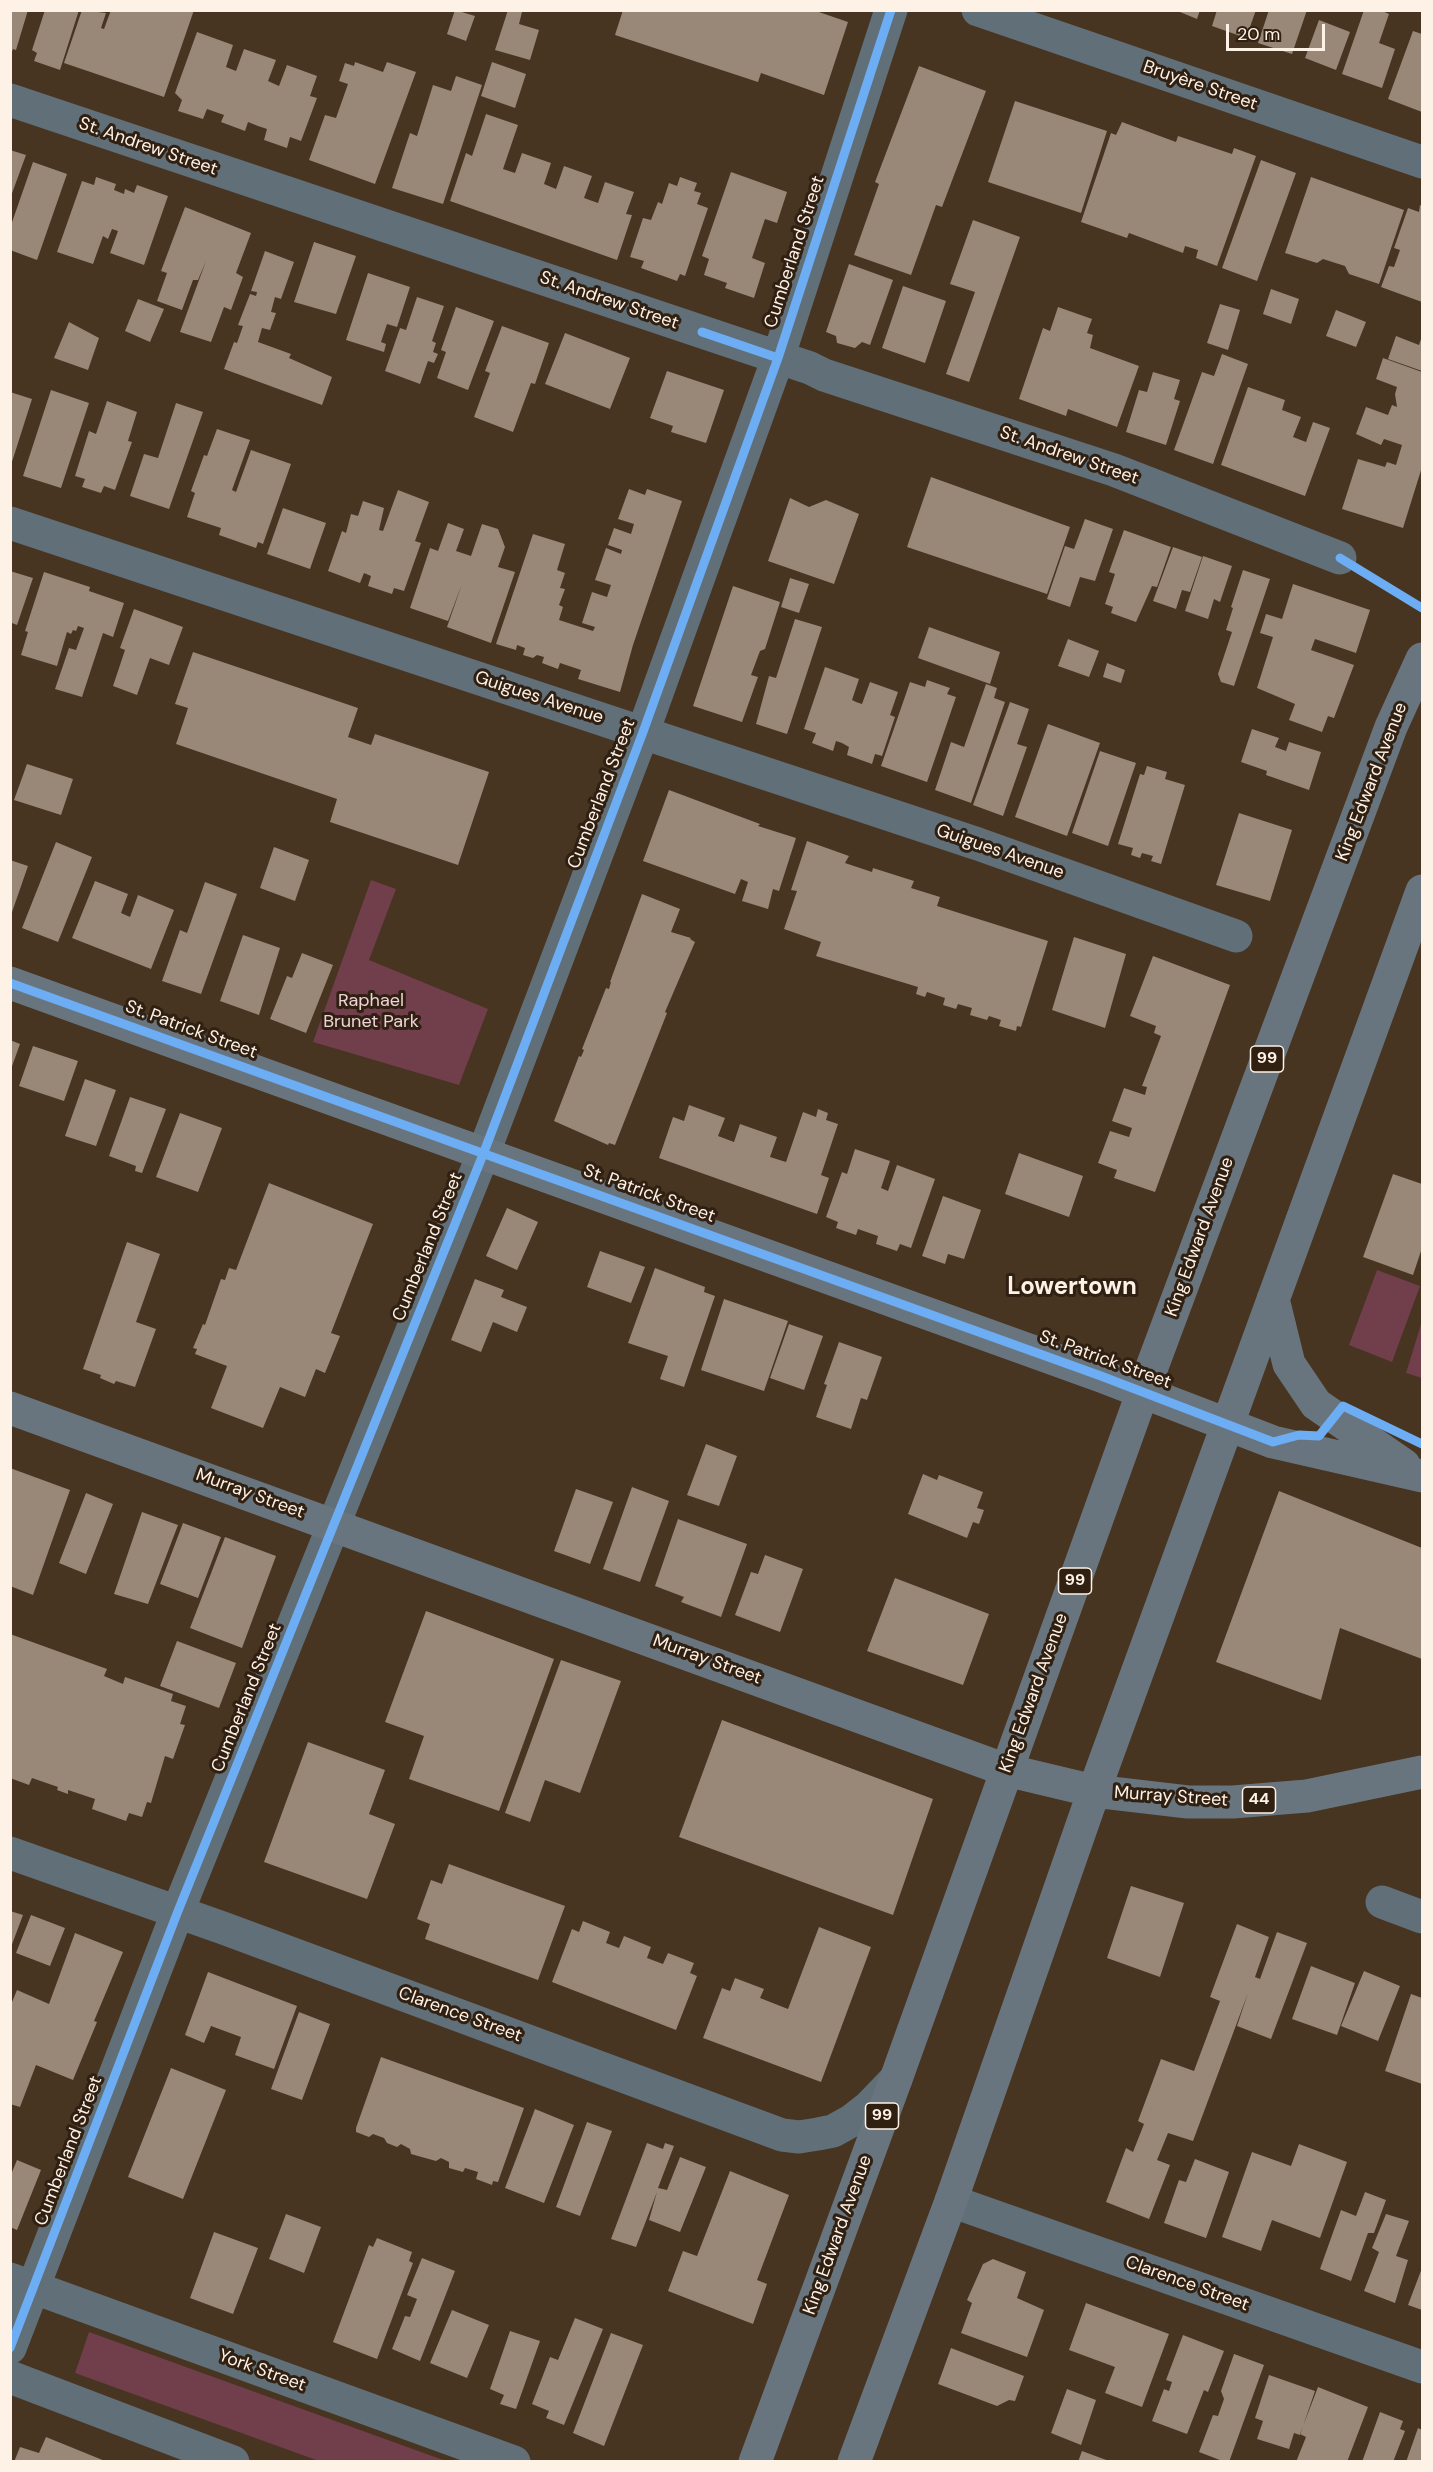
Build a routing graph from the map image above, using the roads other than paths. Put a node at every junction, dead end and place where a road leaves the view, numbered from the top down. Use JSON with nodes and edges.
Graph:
{"nodes":[{"id":1,"x":891,"y":10,"type":"edge"},
{"id":2,"x":978,"y":10,"type":"edge"},
{"id":3,"x":10,"y":100,"type":"edge"},
{"id":4,"x":1422,"y":162,"type":"edge"},
{"id":5,"x":778,"y":358,"type":"junction"},
{"id":6,"x":10,"y":524,"type":"edge"},
{"id":7,"x":1340,"y":558,"type":"dead end"},
{"id":8,"x":1422,"y":659,"type":"edge"},
{"id":9,"x":1422,"y":693,"type":"edge"},
{"id":10,"x":1391,"y":728,"type":"junction"},
{"id":11,"x":644,"y":732,"type":"junction"},
{"id":12,"x":1422,"y":891,"type":"edge"},
{"id":13,"x":1236,"y":936,"type":"dead end"},
{"id":14,"x":1413,"y":948,"type":"edge"},
{"id":15,"x":10,"y":983,"type":"edge"},
{"id":16,"x":484,"y":1152,"type":"junction"},
{"id":17,"x":1273,"y":1299,"type":"junction"},
{"id":18,"x":1143,"y":1391,"type":"junction"},
{"id":19,"x":10,"y":1408,"type":"edge"},
{"id":20,"x":1228,"y":1425,"type":"junction"},
{"id":21,"x":1420,"y":1475,"type":"edge"},
{"id":22,"x":335,"y":1524,"type":"junction"},
{"id":23,"x":1006,"y":1770,"type":"junction"},
{"id":24,"x":1422,"y":1772,"type":"edge"},
{"id":25,"x":1094,"y":1791,"type":"junction"},
{"id":26,"x":10,"y":1853,"type":"edge"},
{"id":27,"x":1382,"y":1902,"type":"dead end"},
{"id":28,"x":178,"y":1911,"type":"junction"},
{"id":29,"x":1422,"y":1917,"type":"edge"},
{"id":30,"x":896,"y":2079,"type":"junction"},
{"id":31,"x":951,"y":2201,"type":"junction"},
{"id":32,"x":22,"y":2284,"type":"edge"},
{"id":33,"x":10,"y":2348,"type":"edge"},
{"id":34,"x":1422,"y":2367,"type":"edge"},
{"id":35,"x":10,"y":2377,"type":"edge"},
{"id":36,"x":233,"y":2462,"type":"edge"},
{"id":37,"x":514,"y":2462,"type":"edge"},
{"id":38,"x":754,"y":2462,"type":"edge"},
{"id":39,"x":854,"y":2462,"type":"edge"}],
"edges":[{"from":1,"to":5,"type":"street","name":"Cumberland Street"},
{"from":2,"to":4,"type":"street","name":"Bruyère Street"},
{"from":3,"to":5,"type":"street","name":"St. Andrew Street"},
{"from":5,"to":7,"type":"street","name":"St. Andrew Street"},
{"from":5,"to":11,"type":"street","name":"Cumberland Street"},
{"from":6,"to":11,"type":"street","name":"Guigues Avenue"},
{"from":8,"to":10,"type":"main road","name":"King Edward Avenue","number":"99"},
{"from":9,"to":10,"type":"main road"},
{"from":10,"to":18,"type":"main road","name":"King Edward Avenue","number":"99"},
{"from":11,"to":13,"type":"street","name":"Guigues Avenue"},
{"from":11,"to":16,"type":"street","name":"Cumberland Street"},
{"from":12,"to":14,"type":"main road"},
{"from":14,"to":17,"type":"main road"},
{"from":15,"to":16,"type":"main road","name":"St. Patrick Street"},
{"from":16,"to":18,"type":"main road","name":"St. Patrick Street"},
{"from":16,"to":22,"type":"street","name":"Cumberland Street"},
{"from":17,"to":20,"type":"main road"},
{"from":17,"to":21,"type":"main road"},
{"from":18,"to":20,"type":"main road","name":"St. Patrick Street"},
{"from":18,"to":23,"type":"main road","name":"King Edward Avenue","number":"99"},
{"from":19,"to":22,"type":"main road","name":"Murray Street","number":"44"},
{"from":20,"to":21,"type":"main road","name":"St. Patrick Street"},
{"from":20,"to":25,"type":"main road"},
{"from":22,"to":23,"type":"main road","name":"Murray Street","number":"44"},
{"from":22,"to":28,"type":"street","name":"Cumberland Street"},
{"from":23,"to":25,"type":"main road","name":"Murray Street","number":"44"},
{"from":23,"to":30,"type":"main road","name":"King Edward Avenue","number":"99"},
{"from":24,"to":25,"type":"main road","name":"Murray Street","number":"44"},
{"from":25,"to":31,"type":"main road"},
{"from":26,"to":28,"type":"street","name":"Clarence Street"},
{"from":27,"to":29,"type":"street"},
{"from":28,"to":30,"type":"street","name":"Clarence Street"},
{"from":28,"to":32,"type":"street","name":"Cumberland Street"},
{"from":30,"to":38,"type":"main road","name":"King Edward Avenue","number":"99"},
{"from":31,"to":34,"type":"street","name":"Clarence Street"},
{"from":31,"to":39,"type":"main road"},
{"from":32,"to":33,"type":"street","name":"Cumberland Street"},
{"from":32,"to":37,"type":"street","name":"York Street"},
{"from":35,"to":36,"type":"street"}]}
